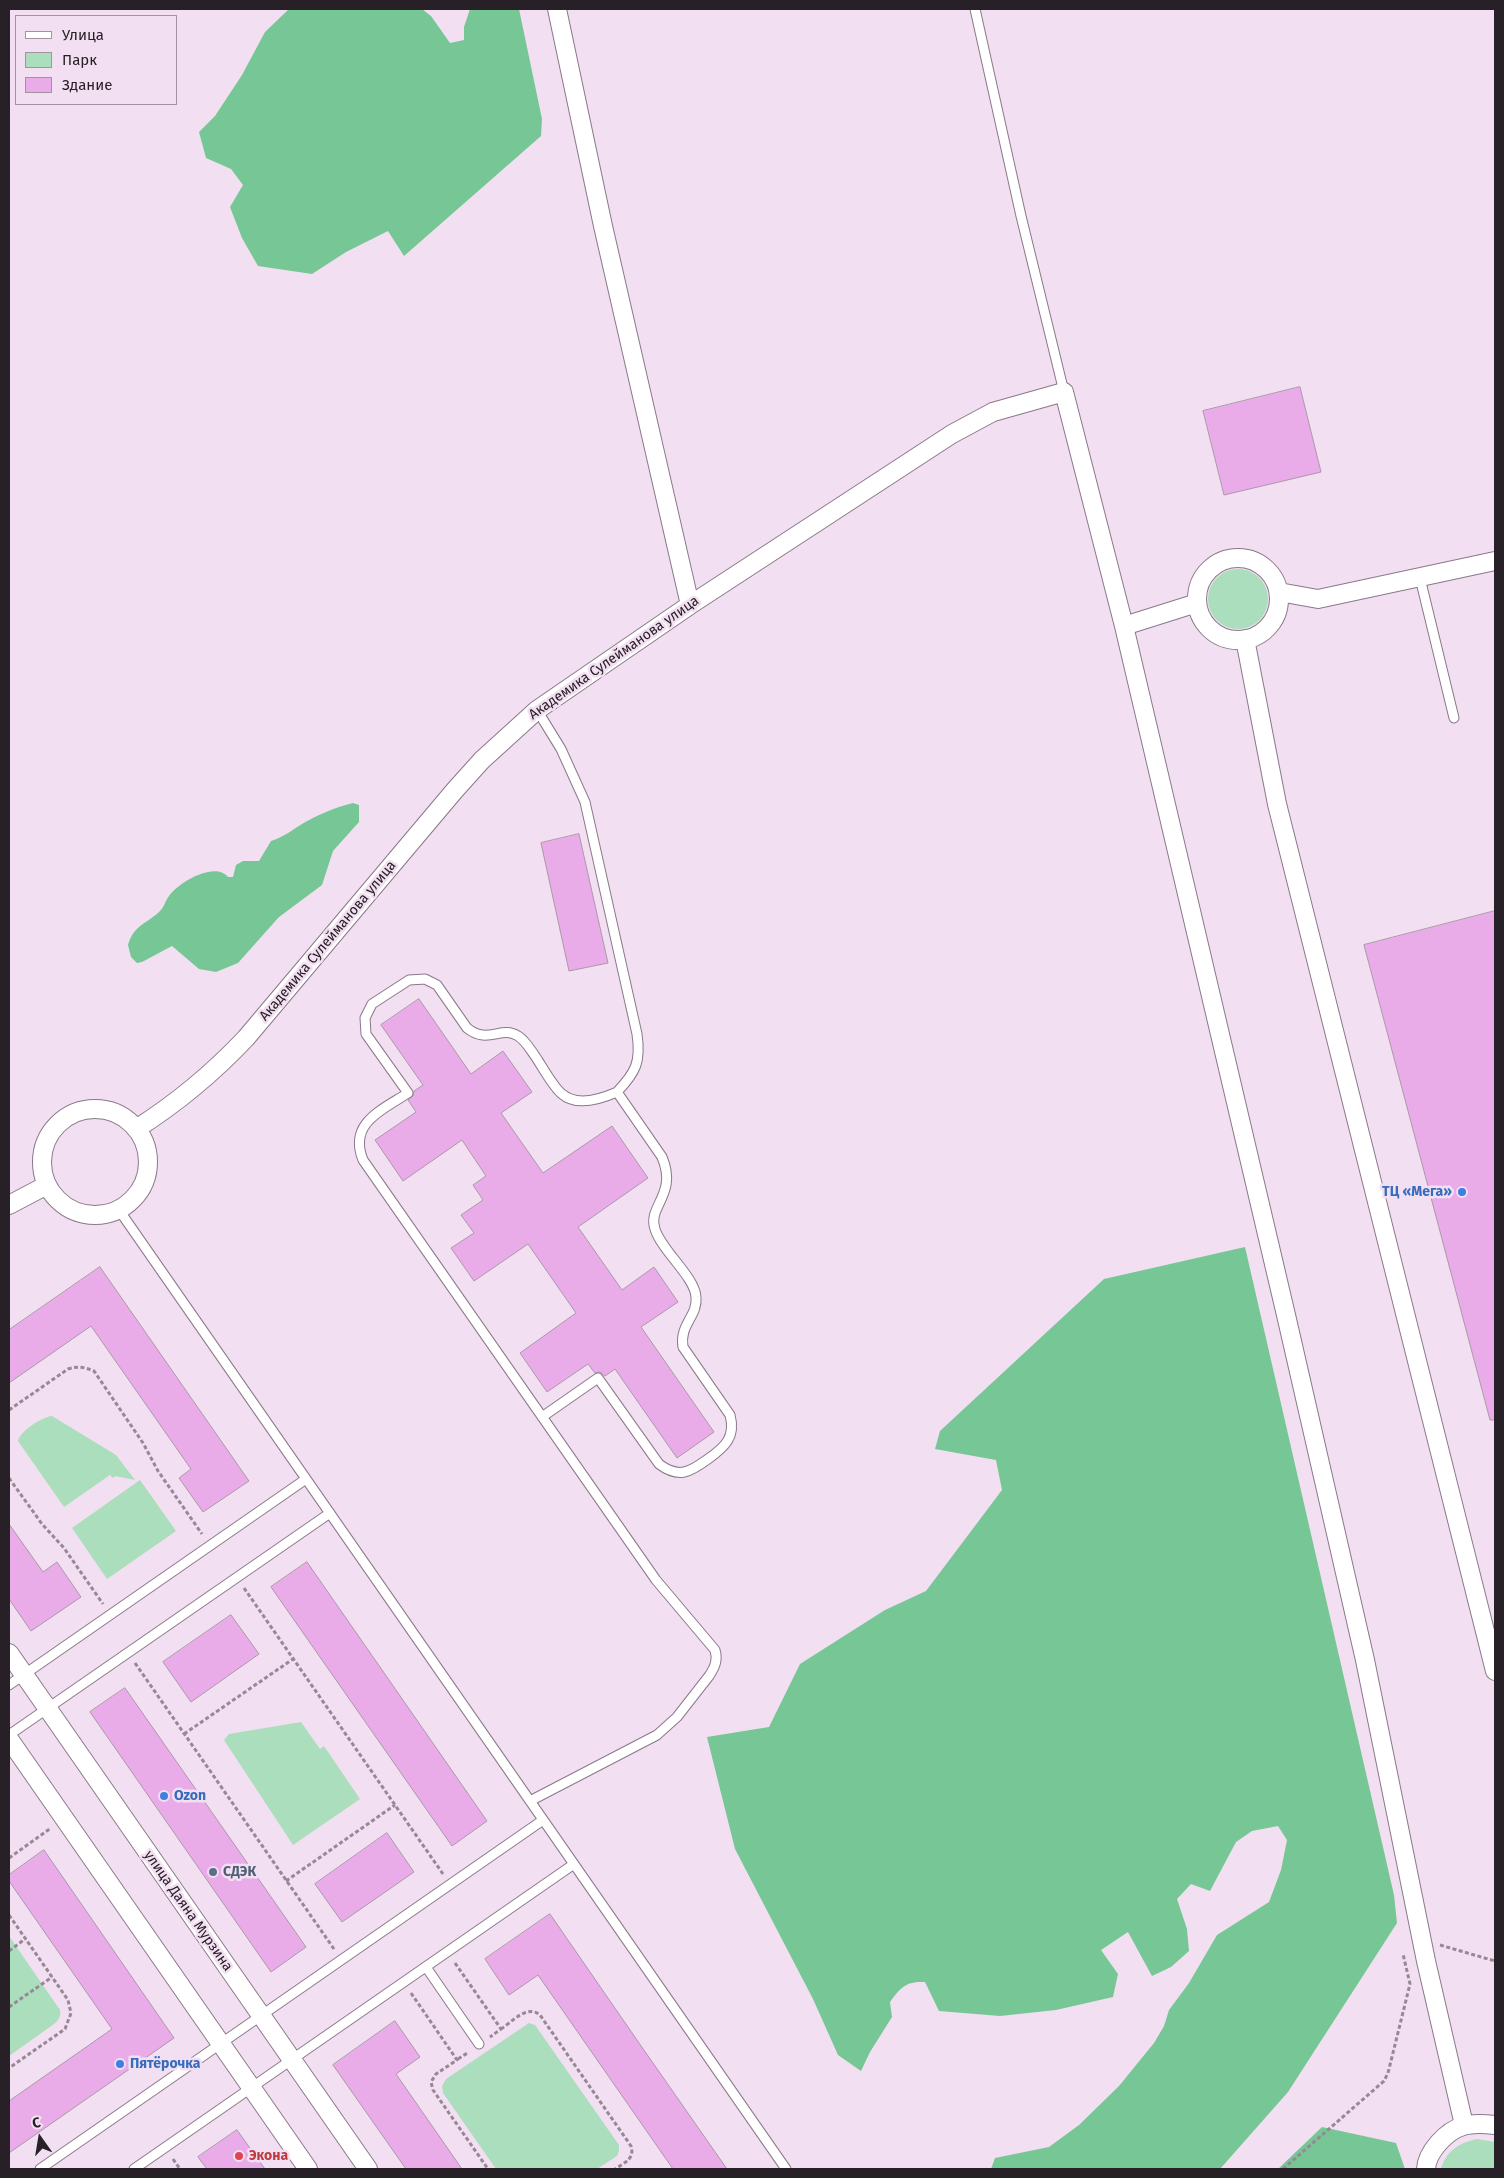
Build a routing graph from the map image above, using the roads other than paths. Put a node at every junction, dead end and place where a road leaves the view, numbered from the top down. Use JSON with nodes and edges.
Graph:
{"nodes":[{"id":1,"x":557,"y":9,"type":"edge"},
{"id":2,"x":976,"y":9,"type":"edge"},
{"id":3,"x":1064,"y":392,"type":"junction"},
{"id":4,"x":1495,"y":562,"type":"edge"},
{"id":5,"x":1420,"y":578,"type":"junction"},
{"id":6,"x":1279,"y":592,"type":"junction"},
{"id":7,"x":1197,"y":603,"type":"junction"},
{"id":8,"x":690,"y":604,"type":"junction"},
{"id":9,"x":1124,"y":626,"type":"junction"},
{"id":10,"x":1245,"y":639,"type":"junction"},
{"id":11,"x":537,"y":710,"type":"junction"},
{"id":12,"x":1454,"y":718,"type":"dead end"},
{"id":13,"x":617,"y":1092,"type":"junction"},
{"id":14,"x":136,"y":1128,"type":"junction"},
{"id":15,"x":47,"y":1185,"type":"junction"},
{"id":16,"x":9,"y":1204,"type":"edge"},
{"id":17,"x":119,"y":1210,"type":"junction"},
{"id":18,"x":542,"y":1417,"type":"junction"},
{"id":19,"x":306,"y":1479,"type":"junction"},
{"id":20,"x":330,"y":1513,"type":"junction"},
{"id":21,"x":9,"y":1653,"type":"edge"},
{"id":22,"x":1495,"y":1671,"type":"edge"},
{"id":23,"x":24,"y":1674,"type":"junction"},
{"id":24,"x":9,"y":1685,"type":"edge"},
{"id":25,"x":48,"y":1709,"type":"junction"},
{"id":26,"x":9,"y":1737,"type":"edge"},
{"id":27,"x":530,"y":1801,"type":"junction"},
{"id":28,"x":543,"y":1820,"type":"junction"},
{"id":29,"x":574,"y":1864,"type":"junction"},
{"id":30,"x":426,"y":1967,"type":"junction"},
{"id":31,"x":261,"y":2016,"type":"junction"},
{"id":32,"x":221,"y":2044,"type":"junction"},
{"id":33,"x":479,"y":2044,"type":"dead end"},
{"id":34,"x":292,"y":2060,"type":"junction"},
{"id":35,"x":251,"y":2088,"type":"junction"},
{"id":36,"x":1464,"y":2125,"type":"junction"},
{"id":37,"x":1495,"y":2125,"type":"edge"},
{"id":38,"x":40,"y":2169,"type":"edge"},
{"id":39,"x":134,"y":2169,"type":"edge"},
{"id":40,"x":308,"y":2169,"type":"edge"},
{"id":41,"x":368,"y":2169,"type":"edge"},
{"id":42,"x":786,"y":2169,"type":"edge"},
{"id":43,"x":1426,"y":2169,"type":"edge"}],
"edges":[{"from":1,"to":8,"type":"street"},
{"from":2,"to":3,"type":"lane"},
{"from":3,"to":8,"type":"street","name":"Академика Сулейманова улица"},
{"from":3,"to":9,"type":"street"},
{"from":4,"to":5,"type":"street"},
{"from":5,"to":6,"type":"street"},
{"from":5,"to":12,"type":"lane"},
{"from":6,"to":7,"type":"street"},
{"from":6,"to":10,"type":"street"},
{"from":7,"to":9,"type":"street"},
{"from":7,"to":10,"type":"street"},
{"from":8,"to":11,"type":"street","name":"Академика Сулейманова улица"},
{"from":9,"to":36,"type":"street"},
{"from":10,"to":22,"type":"street"},
{"from":11,"to":13,"type":"lane"},
{"from":11,"to":14,"type":"street","name":"Академика Сулейманова улица"},
{"from":13,"to":18,"type":"lane"},
{"from":13,"to":18,"type":"lane"},
{"from":14,"to":15,"type":"street"},
{"from":14,"to":17,"type":"street"},
{"from":15,"to":16,"type":"street"},
{"from":15,"to":17,"type":"street"},
{"from":17,"to":19,"type":"lane"},
{"from":18,"to":27,"type":"lane"},
{"from":19,"to":20,"type":"lane"},
{"from":19,"to":23,"type":"lane"},
{"from":20,"to":25,"type":"lane"},
{"from":20,"to":27,"type":"lane"},
{"from":21,"to":23,"type":"street","name":"улица Даяна Мурзина"},
{"from":23,"to":24,"type":"lane"},
{"from":23,"to":25,"type":"street","name":"улица Даяна Мурзина"},
{"from":25,"to":26,"type":"lane"},
{"from":25,"to":31,"type":"street","name":"улица Даяна Мурзина"},
{"from":26,"to":32,"type":"street"},
{"from":27,"to":28,"type":"lane"},
{"from":28,"to":29,"type":"lane"},
{"from":28,"to":31,"type":"lane"},
{"from":29,"to":30,"type":"lane"},
{"from":29,"to":42,"type":"lane"},
{"from":30,"to":33,"type":"lane"},
{"from":30,"to":34,"type":"lane"},
{"from":31,"to":32,"type":"lane"},
{"from":31,"to":34,"type":"street","name":"улица Даяна Мурзина"},
{"from":32,"to":35,"type":"street"},
{"from":32,"to":38,"type":"lane"},
{"from":34,"to":35,"type":"lane"},
{"from":34,"to":41,"type":"street","name":"улица Даяна Мурзина"},
{"from":35,"to":39,"type":"lane"},
{"from":35,"to":40,"type":"street"},
{"from":36,"to":37,"type":"street"},
{"from":36,"to":43,"type":"street"}]}
